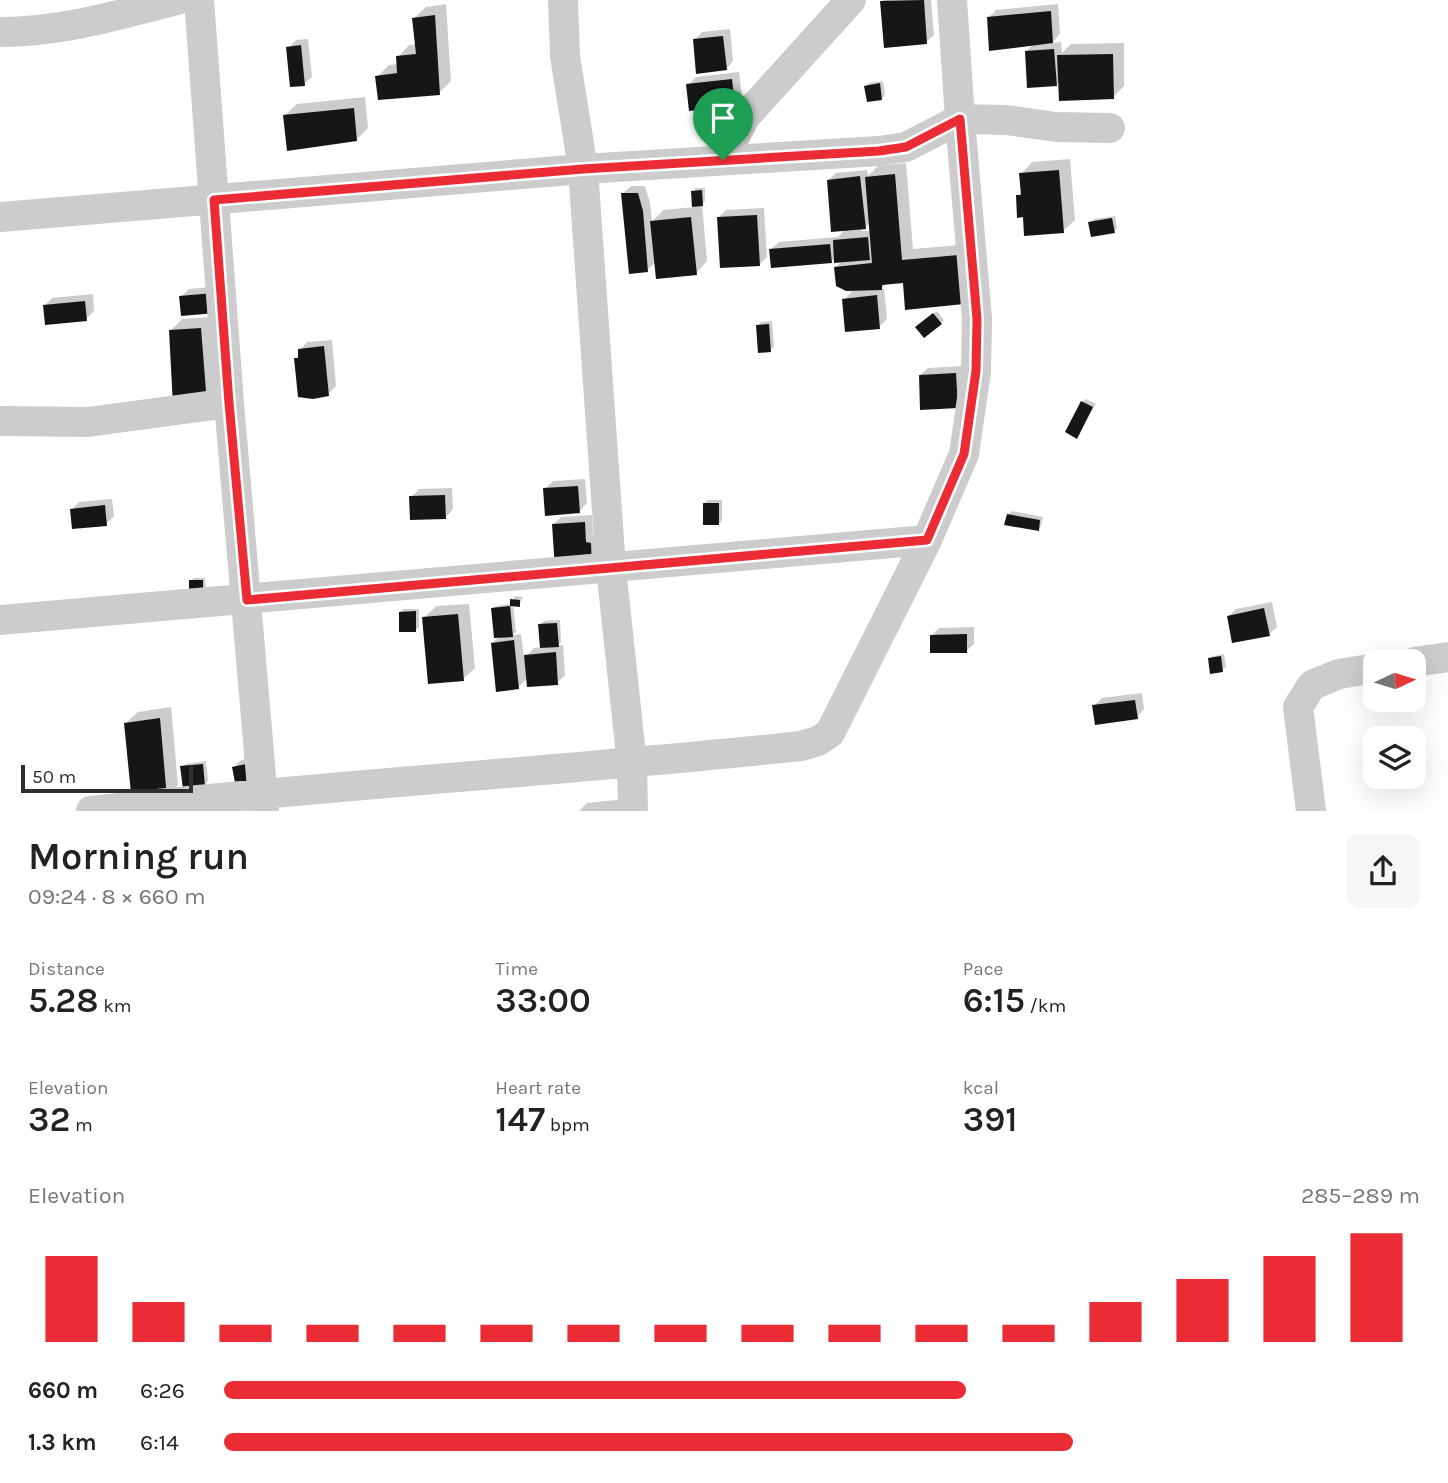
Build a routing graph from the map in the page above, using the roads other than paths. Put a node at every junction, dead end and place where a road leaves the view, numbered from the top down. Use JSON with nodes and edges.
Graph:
{"nodes":[{"id":1,"x":177,"y":0,"type":"edge"},
{"id":2,"x":199,"y":0,"type":"edge"},
{"id":3,"x":563,"y":0,"type":"edge"},
{"id":4,"x":851,"y":0,"type":"edge"},
{"id":5,"x":952,"y":0,"type":"edge"},
{"id":6,"x":0,"y":32,"type":"edge"},
{"id":7,"x":960,"y":119,"type":"junction"},
{"id":8,"x":1110,"y":128,"type":"dead end"},
{"id":9,"x":723,"y":160,"type":"junction"},
{"id":10,"x":583,"y":169,"type":"junction"},
{"id":11,"x":214,"y":200,"type":"junction"},
{"id":12,"x":0,"y":217,"type":"edge"},
{"id":13,"x":229,"y":403,"type":"junction"},
{"id":14,"x":0,"y":421,"type":"edge"},
{"id":15,"x":927,"y":540,"type":"junction"},
{"id":16,"x":611,"y":568,"type":"junction"},
{"id":17,"x":247,"y":600,"type":"junction"},
{"id":18,"x":0,"y":620,"type":"edge"},
{"id":19,"x":1448,"y":657,"type":"edge"},
{"id":20,"x":1426,"y":660,"type":"edge"},
{"id":21,"x":1363,"y":670,"type":"edge"},
{"id":22,"x":632,"y":764,"type":"junction"},
{"id":23,"x":263,"y":802,"type":"edge"},
{"id":24,"x":91,"y":811,"type":"edge"},
{"id":25,"x":633,"y":811,"type":"edge"},
{"id":26,"x":1311,"y":811,"type":"edge"}],
"edges":[{"from":1,"to":6,"type":"street"},
{"from":2,"to":11,"type":"street"},
{"from":3,"to":10,"type":"street"},
{"from":4,"to":9,"type":"street"},
{"from":5,"to":7,"type":"street"},
{"from":7,"to":8,"type":"street"},
{"from":7,"to":9,"type":"street"},
{"from":7,"to":15,"type":"street"},
{"from":9,"to":10,"type":"street"},
{"from":10,"to":11,"type":"street"},
{"from":10,"to":16,"type":"street"},
{"from":11,"to":12,"type":"street"},
{"from":11,"to":13,"type":"street"},
{"from":13,"to":14,"type":"street"},
{"from":13,"to":17,"type":"street"},
{"from":15,"to":16,"type":"street"},
{"from":15,"to":22,"type":"street"},
{"from":16,"to":17,"type":"street"},
{"from":16,"to":22,"type":"street"},
{"from":17,"to":18,"type":"street"},
{"from":17,"to":23,"type":"street"},
{"from":19,"to":20,"type":"street"},
{"from":21,"to":26,"type":"street"},
{"from":22,"to":23,"type":"street"},
{"from":22,"to":25,"type":"street"},
{"from":23,"to":24,"type":"street"}]}
